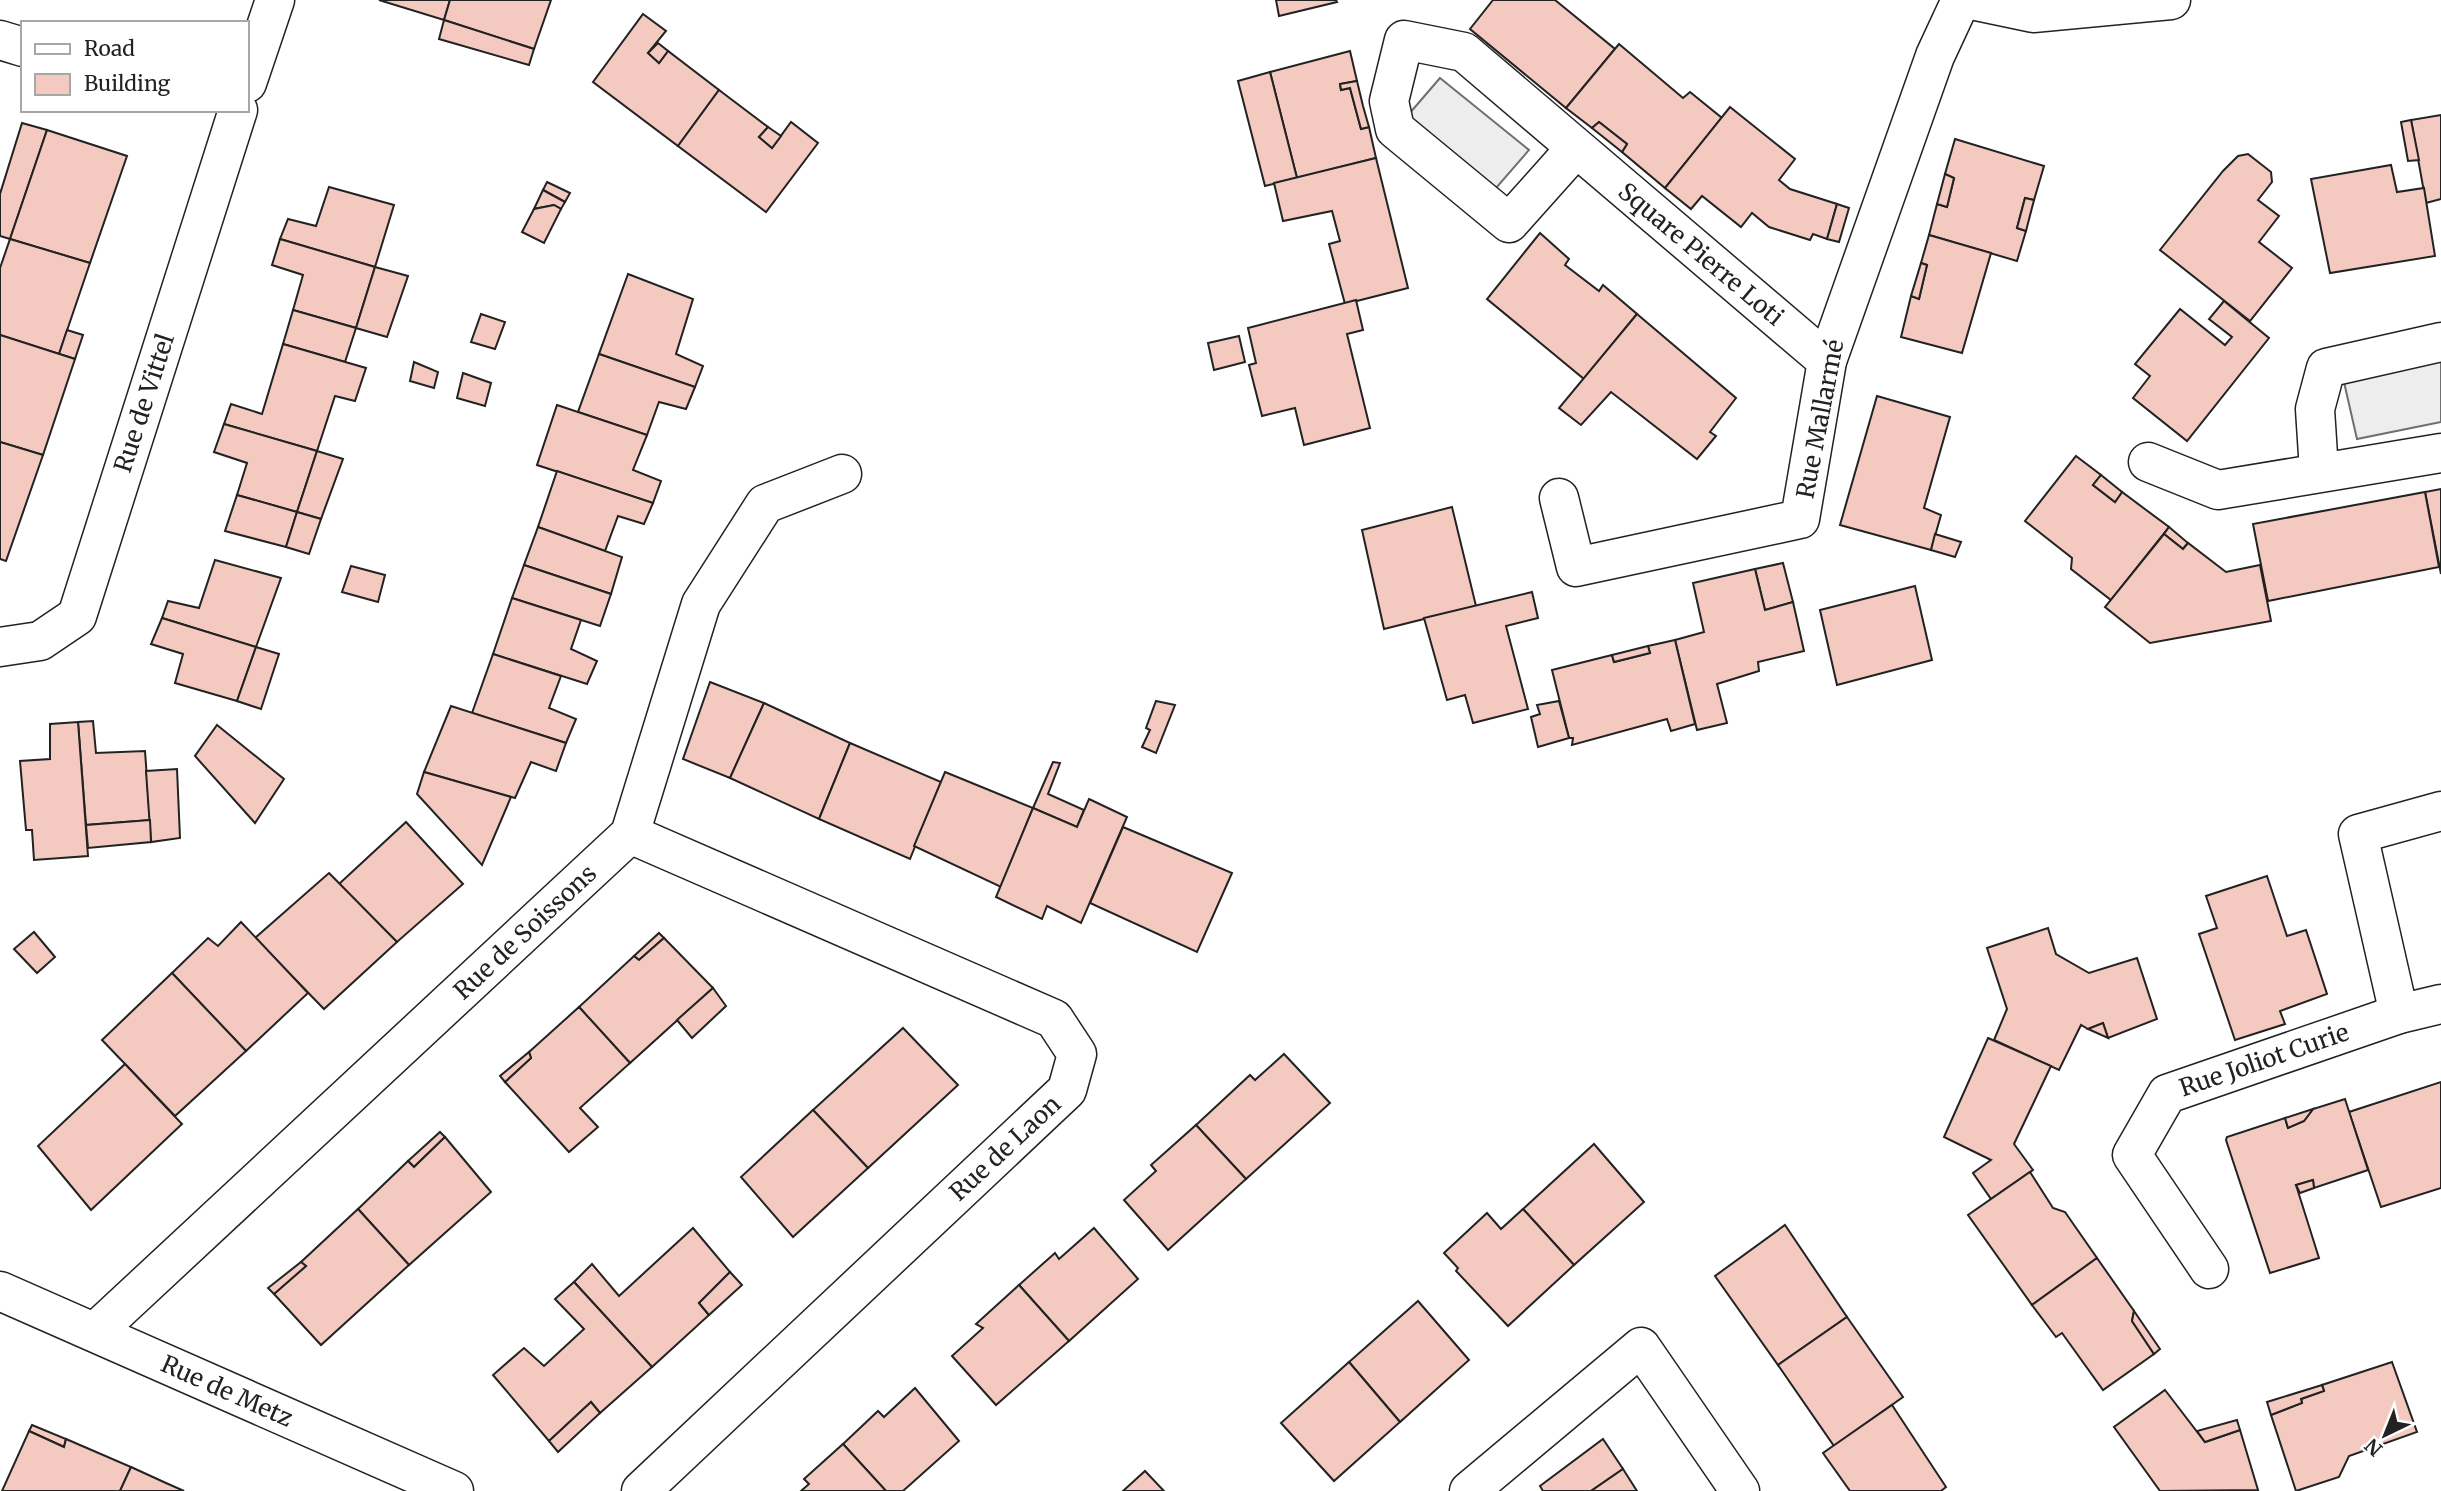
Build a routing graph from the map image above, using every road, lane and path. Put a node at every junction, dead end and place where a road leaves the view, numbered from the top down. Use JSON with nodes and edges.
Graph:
{"nodes":[{"id":1,"x":275,"y":0,"type":"edge"},
{"id":2,"x":1961,"y":0,"type":"edge"},
{"id":3,"x":1971,"y":0,"type":"edge"},
{"id":4,"x":2171,"y":0,"type":"edge"},
{"id":5,"x":0,"y":40,"type":"edge"},
{"id":6,"x":21,"y":46,"type":"edge"},
{"id":7,"x":248,"y":74,"type":"edge"},
{"id":8,"x":234,"y":112,"type":"edge"},
{"id":9,"x":1576,"y":148,"type":"junction"},
{"id":10,"x":2441,"y":342,"type":"edge"},
{"id":11,"x":1827,"y":361,"type":"junction"},
{"id":12,"x":2441,"y":453,"type":"edge"},
{"id":13,"x":2148,"y":462,"type":"dead end"},
{"id":14,"x":2319,"y":471,"type":"junction"},
{"id":15,"x":842,"y":474,"type":"dead end"},
{"id":16,"x":1559,"y":498,"type":"dead end"},
{"id":17,"x":0,"y":647,"type":"edge"},
{"id":18,"x":2441,"y":811,"type":"edge"},
{"id":19,"x":630,"y":834,"type":"junction"},
{"id":20,"x":2441,"y":1004,"type":"edge"},
{"id":21,"x":2399,"y":1014,"type":"junction"},
{"id":22,"x":2209,"y":1269,"type":"dead end"},
{"id":23,"x":0,"y":1291,"type":"edge"},
{"id":24,"x":96,"y":1332,"type":"junction"},
{"id":25,"x":454,"y":1491,"type":"edge"},
{"id":26,"x":641,"y":1491,"type":"edge"},
{"id":27,"x":1469,"y":1491,"type":"edge"},
{"id":28,"x":1740,"y":1491,"type":"edge"}],
"edges":[{"from":1,"to":7,"type":"street","name":"Rue de Vittel"},
{"from":2,"to":11,"type":"street","name":"Rue Mallarmé"},
{"from":3,"to":4,"type":"street"},
{"from":5,"to":6,"type":"street"},
{"from":8,"to":17,"type":"street","name":"Rue de Vittel"},
{"from":9,"to":9,"type":"street","name":"Square Pierre Loti"},
{"from":9,"to":11,"type":"street","name":"Square Pierre Loti"},
{"from":10,"to":14,"type":"street"},
{"from":11,"to":16,"type":"street","name":"Rue Mallarmé"},
{"from":12,"to":14,"type":"street"},
{"from":13,"to":14,"type":"street"},
{"from":15,"to":19,"type":"street","name":"Rue de Soissons"},
{"from":18,"to":21,"type":"street"},
{"from":19,"to":24,"type":"street","name":"Rue de Soissons"},
{"from":19,"to":26,"type":"street","name":"Rue de Laon"},
{"from":20,"to":21,"type":"street","name":"Rue Joliot Curie"},
{"from":21,"to":22,"type":"street","name":"Rue Joliot Curie"},
{"from":23,"to":24,"type":"street","name":"Rue de Metz"},
{"from":24,"to":25,"type":"street","name":"Rue de Metz"},
{"from":27,"to":28,"type":"street"}]}
